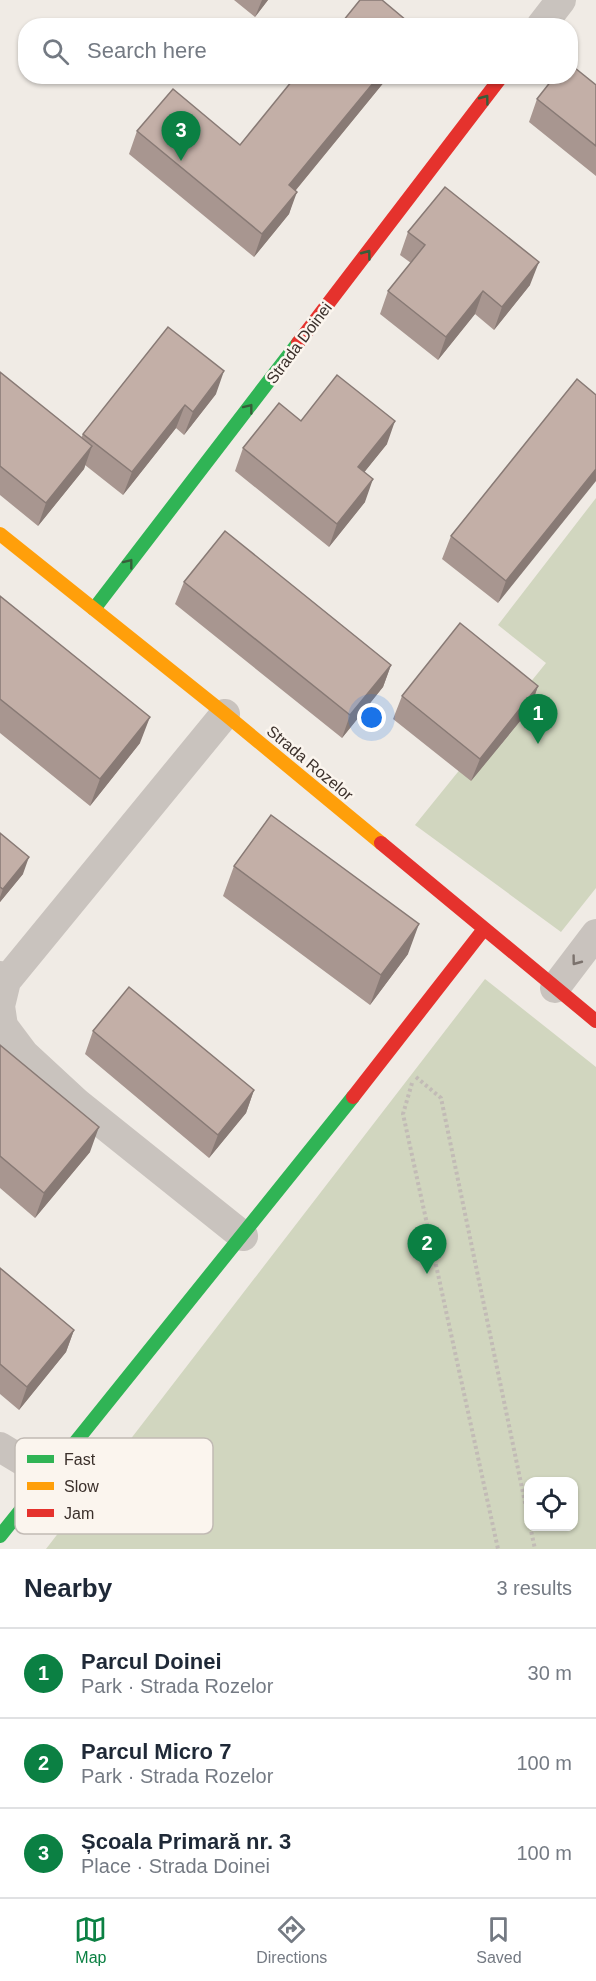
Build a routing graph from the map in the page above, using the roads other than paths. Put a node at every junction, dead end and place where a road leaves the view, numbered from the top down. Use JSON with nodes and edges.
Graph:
{"nodes":[{"id":1,"x":561,"y":0,"type":"edge"},
{"id":2,"x":547,"y":18,"type":"edge"},
{"id":3,"x":496,"y":84,"type":"edge"},
{"id":4,"x":0,"y":534,"type":"edge"},
{"id":5,"x":94,"y":609,"type":"junction"},
{"id":6,"x":225,"y":714,"type":"junction"},
{"id":7,"x":484,"y":929,"type":"junction"},
{"id":8,"x":596,"y":934,"type":"edge"},
{"id":9,"x":3,"y":979,"type":"edge"},
{"id":10,"x":555,"y":988,"type":"junction"},
{"id":11,"x":596,"y":1021,"type":"edge"},
{"id":12,"x":243,"y":1236,"type":"junction"},
{"id":13,"x":79,"y":1438,"type":"edge"},
{"id":14,"x":0,"y":1447,"type":"edge"},
{"id":15,"x":15,"y":1456,"type":"edge"},
{"id":16,"x":15,"y":1517,"type":"edge"},
{"id":17,"x":0,"y":1536,"type":"edge"}],
"edges":[{"from":1,"to":2,"type":"street"},
{"from":5,"to":3,"type":"street","name":"Strada Doinei","one_way":true},
{"from":4,"to":5,"type":"street","name":"Strada Rozelor"},
{"from":5,"to":6,"type":"street","name":"Strada Rozelor"},
{"from":6,"to":7,"type":"street","name":"Strada Rozelor"},
{"from":6,"to":9,"type":"street"},
{"from":7,"to":10,"type":"street","name":"Strada Rozelor"},
{"from":7,"to":12,"type":"street"},
{"from":8,"to":10,"type":"street","one_way":true},
{"from":9,"to":12,"type":"street"},
{"from":10,"to":11,"type":"street","name":"Strada Rozelor"},
{"from":12,"to":13,"type":"street"},
{"from":14,"to":15,"type":"street"},
{"from":16,"to":17,"type":"street"}]}
